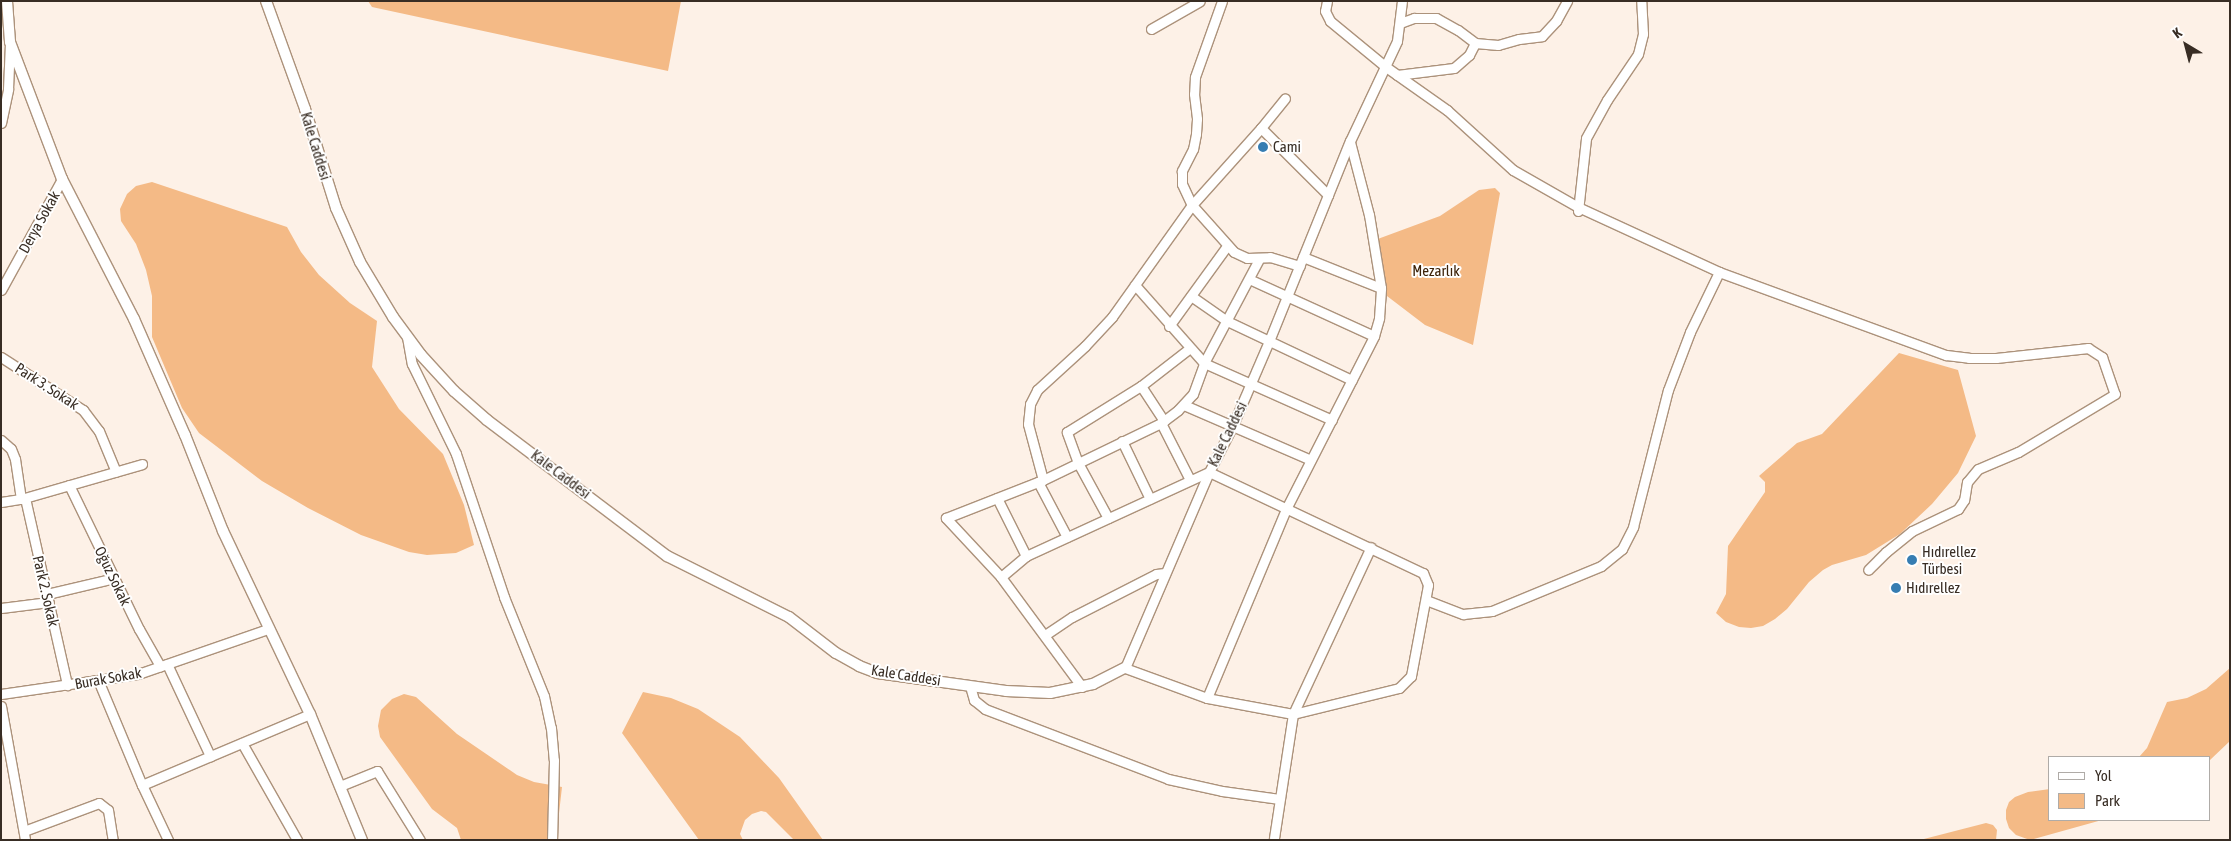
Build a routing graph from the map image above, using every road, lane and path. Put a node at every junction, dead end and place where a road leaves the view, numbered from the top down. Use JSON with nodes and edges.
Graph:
{"nodes":[{"id":1,"x":7,"y":1,"type":"edge"},
{"id":2,"x":266,"y":1,"type":"edge"},
{"id":3,"x":1200,"y":1,"type":"edge"},
{"id":4,"x":1222,"y":1,"type":"edge"},
{"id":5,"x":1328,"y":1,"type":"edge"},
{"id":6,"x":1402,"y":1,"type":"edge"},
{"id":7,"x":1567,"y":1,"type":"edge"},
{"id":8,"x":1639,"y":2,"type":"edge"},
{"id":9,"x":1400,"y":23,"type":"junction"},
{"id":10,"x":1151,"y":29,"type":"dead end"},
{"id":11,"x":10,"y":42,"type":"junction"},
{"id":12,"x":1475,"y":43,"type":"junction"},
{"id":13,"x":1386,"y":66,"type":"junction"},
{"id":14,"x":1398,"y":75,"type":"junction"},
{"id":15,"x":1285,"y":98,"type":"dead end"},
{"id":16,"x":1,"y":123,"type":"edge"},
{"id":17,"x":1262,"y":128,"type":"junction"},
{"id":18,"x":1350,"y":141,"type":"junction"},
{"id":19,"x":62,"y":179,"type":"junction"},
{"id":20,"x":1328,"y":195,"type":"junction"},
{"id":21,"x":1192,"y":205,"type":"junction"},
{"id":22,"x":1578,"y":209,"type":"junction"},
{"id":23,"x":1227,"y":246,"type":"junction"},
{"id":24,"x":1260,"y":259,"type":"junction"},
{"id":25,"x":1302,"y":261,"type":"junction"},
{"id":26,"x":1719,"y":272,"type":"junction"},
{"id":27,"x":1248,"y":279,"type":"junction"},
{"id":28,"x":1135,"y":285,"type":"junction"},
{"id":29,"x":2,"y":286,"type":"edge"},
{"id":30,"x":1381,"y":288,"type":"junction"},
{"id":31,"x":1191,"y":296,"type":"junction"},
{"id":32,"x":1287,"y":297,"type":"junction"},
{"id":33,"x":1226,"y":321,"type":"junction"},
{"id":34,"x":1169,"y":326,"type":"junction"},
{"id":35,"x":406,"y":336,"type":"junction"},
{"id":36,"x":1374,"y":336,"type":"junction"},
{"id":37,"x":1269,"y":341,"type":"junction"},
{"id":38,"x":1190,"y":348,"type":"junction"},
{"id":39,"x":1,"y":357,"type":"edge"},
{"id":40,"x":1204,"y":364,"type":"junction"},
{"id":41,"x":1352,"y":380,"type":"junction"},
{"id":42,"x":1250,"y":384,"type":"junction"},
{"id":43,"x":1141,"y":386,"type":"junction"},
{"id":44,"x":1184,"y":405,"type":"junction"},
{"id":45,"x":1332,"y":420,"type":"junction"},
{"id":46,"x":1162,"y":422,"type":"junction"},
{"id":47,"x":1232,"y":427,"type":"junction"},
{"id":48,"x":1,"y":440,"type":"edge"},
{"id":49,"x":1122,"y":441,"type":"junction"},
{"id":50,"x":1311,"y":460,"type":"junction"},
{"id":51,"x":1078,"y":463,"type":"junction"},
{"id":52,"x":142,"y":464,"type":"dead end"},
{"id":53,"x":116,"y":472,"type":"junction"},
{"id":54,"x":1208,"y":472,"type":"junction"},
{"id":55,"x":1190,"y":480,"type":"junction"},
{"id":56,"x":1040,"y":481,"type":"junction"},
{"id":57,"x":69,"y":485,"type":"junction"},
{"id":58,"x":23,"y":498,"type":"junction"},
{"id":59,"x":997,"y":498,"type":"junction"},
{"id":60,"x":1150,"y":499,"type":"junction"},
{"id":61,"x":1,"y":502,"type":"edge"},
{"id":62,"x":1287,"y":507,"type":"junction"},
{"id":63,"x":1108,"y":518,"type":"junction"},
{"id":64,"x":1067,"y":537,"type":"junction"},
{"id":65,"x":1371,"y":547,"type":"junction"},
{"id":66,"x":1026,"y":556,"type":"junction"},
{"id":67,"x":1868,"y":570,"type":"dead end"},
{"id":68,"x":1165,"y":573,"type":"junction"},
{"id":69,"x":1001,"y":577,"type":"junction"},
{"id":70,"x":114,"y":578,"type":"junction"},
{"id":71,"x":48,"y":598,"type":"junction"},
{"id":72,"x":1426,"y":600,"type":"junction"},
{"id":73,"x":1,"y":608,"type":"edge"},
{"id":74,"x":268,"y":629,"type":"junction"},
{"id":75,"x":1045,"y":634,"type":"junction"},
{"id":76,"x":164,"y":665,"type":"junction"},
{"id":77,"x":1125,"y":668,"type":"junction"},
{"id":78,"x":98,"y":680,"type":"junction"},
{"id":79,"x":67,"y":684,"type":"junction"},
{"id":80,"x":970,"y":686,"type":"junction"},
{"id":81,"x":1082,"y":687,"type":"junction"},
{"id":82,"x":1,"y":694,"type":"edge"},
{"id":83,"x":1207,"y":698,"type":"junction"},
{"id":84,"x":1,"y":706,"type":"edge"},
{"id":85,"x":310,"y":714,"type":"junction"},
{"id":86,"x":1293,"y":714,"type":"junction"},
{"id":87,"x":242,"y":743,"type":"junction"},
{"id":88,"x":210,"y":756,"type":"junction"},
{"id":89,"x":142,"y":785,"type":"junction"},
{"id":90,"x":340,"y":786,"type":"junction"},
{"id":91,"x":1279,"y":799,"type":"junction"},
{"id":92,"x":25,"y":835,"type":"edge"},
{"id":93,"x":1274,"y":838,"type":"dead end"},
{"id":94,"x":113,"y":840,"type":"edge"},
{"id":95,"x":168,"y":840,"type":"edge"},
{"id":96,"x":297,"y":840,"type":"edge"},
{"id":97,"x":362,"y":840,"type":"edge"},
{"id":98,"x":420,"y":840,"type":"edge"},
{"id":99,"x":552,"y":840,"type":"edge"}],
"edges":[{"from":1,"to":11,"type":"street"},
{"from":2,"to":35,"type":"street","name":"Kale Caddesi"},
{"from":3,"to":10,"type":"street"},
{"from":4,"to":21,"type":"street"},
{"from":5,"to":13,"type":"street"},
{"from":6,"to":9,"type":"street","name":"Kale Caddesi"},
{"from":7,"to":12,"type":"street"},
{"from":8,"to":22,"type":"street"},
{"from":9,"to":12,"type":"street"},
{"from":9,"to":13,"type":"street","name":"Kale Caddesi"},
{"from":11,"to":16,"type":"street"},
{"from":11,"to":19,"type":"street"},
{"from":12,"to":14,"type":"street"},
{"from":13,"to":14,"type":"street"},
{"from":13,"to":18,"type":"street","name":"Kale Caddesi"},
{"from":14,"to":22,"type":"street"},
{"from":15,"to":17,"type":"street"},
{"from":17,"to":20,"type":"street"},
{"from":17,"to":21,"type":"street"},
{"from":18,"to":20,"type":"street","name":"Kale Caddesi"},
{"from":18,"to":30,"type":"street"},
{"from":19,"to":29,"type":"street","name":"Derya Sokak"},
{"from":19,"to":74,"type":"street"},
{"from":20,"to":25,"type":"street","name":"Kale Caddesi"},
{"from":21,"to":23,"type":"street"},
{"from":21,"to":28,"type":"street"},
{"from":22,"to":26,"type":"street"},
{"from":23,"to":24,"type":"street"},
{"from":23,"to":31,"type":"street"},
{"from":24,"to":25,"type":"street"},
{"from":24,"to":27,"type":"street"},
{"from":25,"to":30,"type":"street"},
{"from":25,"to":32,"type":"street","name":"Kale Caddesi"},
{"from":26,"to":67,"type":"street"},
{"from":26,"to":72,"type":"street"},
{"from":27,"to":32,"type":"street"},
{"from":27,"to":33,"type":"street"},
{"from":28,"to":34,"type":"street"},
{"from":28,"to":56,"type":"street"},
{"from":30,"to":36,"type":"street"},
{"from":31,"to":33,"type":"street"},
{"from":31,"to":34,"type":"street"},
{"from":32,"to":36,"type":"street"},
{"from":32,"to":37,"type":"street","name":"Kale Caddesi"},
{"from":33,"to":37,"type":"street"},
{"from":33,"to":40,"type":"street"},
{"from":34,"to":38,"type":"street"},
{"from":35,"to":80,"type":"street","name":"Kale Caddesi"},
{"from":35,"to":99,"type":"street"},
{"from":36,"to":41,"type":"street"},
{"from":37,"to":41,"type":"street"},
{"from":37,"to":42,"type":"street","name":"Kale Caddesi"},
{"from":38,"to":40,"type":"street"},
{"from":38,"to":43,"type":"street"},
{"from":39,"to":53,"type":"street","name":"Park 3. Sokak"},
{"from":40,"to":42,"type":"street"},
{"from":40,"to":44,"type":"street"},
{"from":41,"to":45,"type":"street"},
{"from":42,"to":45,"type":"street"},
{"from":42,"to":47,"type":"street","name":"Kale Caddesi"},
{"from":43,"to":46,"type":"street"},
{"from":43,"to":51,"type":"street"},
{"from":44,"to":46,"type":"street"},
{"from":44,"to":47,"type":"street"},
{"from":45,"to":50,"type":"street"},
{"from":46,"to":49,"type":"street"},
{"from":46,"to":55,"type":"street"},
{"from":47,"to":50,"type":"street"},
{"from":47,"to":54,"type":"street","name":"Kale Caddesi"},
{"from":48,"to":58,"type":"street","name":"Park 2. Sokak"},
{"from":49,"to":51,"type":"street"},
{"from":49,"to":60,"type":"street"},
{"from":50,"to":62,"type":"street"},
{"from":51,"to":56,"type":"street"},
{"from":51,"to":63,"type":"street"},
{"from":52,"to":53,"type":"street"},
{"from":53,"to":57,"type":"street"},
{"from":54,"to":55,"type":"street"},
{"from":54,"to":62,"type":"street"},
{"from":54,"to":68,"type":"street","name":"Kale Caddesi"},
{"from":55,"to":60,"type":"street"},
{"from":56,"to":59,"type":"street"},
{"from":56,"to":64,"type":"street"},
{"from":57,"to":58,"type":"street"},
{"from":57,"to":70,"type":"street","name":"Oğuz Sokak"},
{"from":58,"to":61,"type":"street"},
{"from":58,"to":71,"type":"street","name":"Park 2. Sokak"},
{"from":59,"to":66,"type":"street"},
{"from":59,"to":69,"type":"street"},
{"from":60,"to":63,"type":"street"},
{"from":62,"to":65,"type":"street"},
{"from":62,"to":83,"type":"street"},
{"from":63,"to":64,"type":"street"},
{"from":64,"to":66,"type":"street"},
{"from":65,"to":72,"type":"street"},
{"from":65,"to":86,"type":"street"},
{"from":66,"to":69,"type":"street"},
{"from":68,"to":75,"type":"street"},
{"from":68,"to":77,"type":"street","name":"Kale Caddesi"},
{"from":69,"to":75,"type":"street"},
{"from":70,"to":71,"type":"street"},
{"from":70,"to":76,"type":"street","name":"Oğuz Sokak"},
{"from":71,"to":73,"type":"street"},
{"from":71,"to":79,"type":"street","name":"Park 2. Sokak"},
{"from":72,"to":86,"type":"street"},
{"from":74,"to":76,"type":"street","name":"Burak Sokak"},
{"from":74,"to":85,"type":"street"},
{"from":75,"to":81,"type":"street"},
{"from":76,"to":78,"type":"street","name":"Burak Sokak"},
{"from":76,"to":88,"type":"street","name":"Oğuz Sokak"},
{"from":77,"to":81,"type":"street","name":"Kale Caddesi"},
{"from":77,"to":83,"type":"street"},
{"from":78,"to":79,"type":"street","name":"Burak Sokak"},
{"from":78,"to":89,"type":"street"},
{"from":79,"to":82,"type":"street","name":"Burak Sokak"},
{"from":80,"to":81,"type":"street","name":"Kale Caddesi"},
{"from":80,"to":91,"type":"street"},
{"from":83,"to":86,"type":"street"},
{"from":84,"to":92,"type":"street"},
{"from":85,"to":87,"type":"street"},
{"from":85,"to":90,"type":"street"},
{"from":86,"to":91,"type":"street"},
{"from":87,"to":88,"type":"street"},
{"from":87,"to":96,"type":"street"},
{"from":88,"to":89,"type":"street"},
{"from":89,"to":95,"type":"street"},
{"from":90,"to":97,"type":"street"},
{"from":90,"to":98,"type":"street"},
{"from":91,"to":93,"type":"street"},
{"from":92,"to":94,"type":"street"}]}
